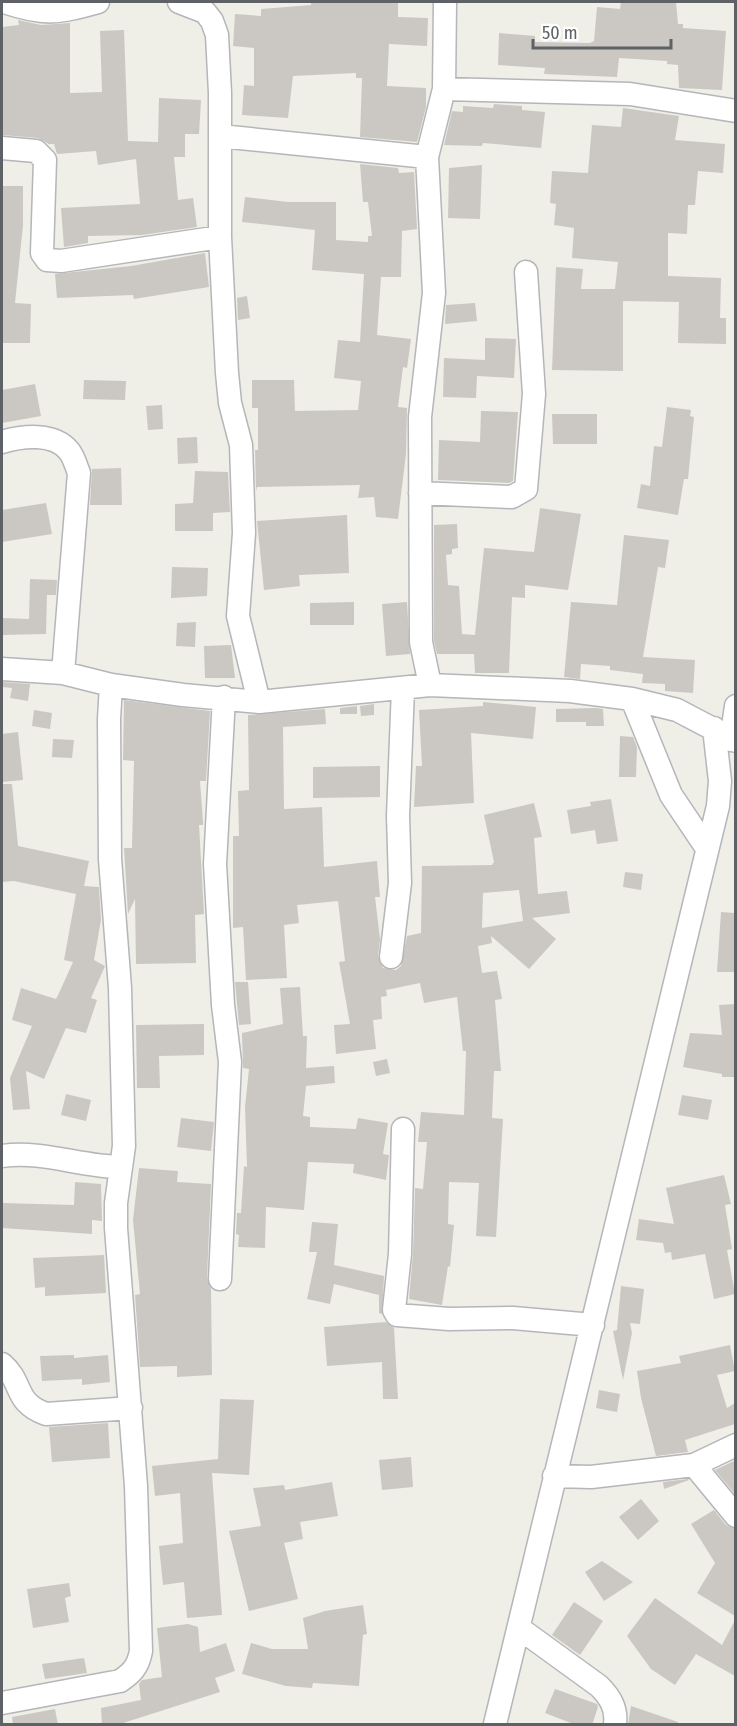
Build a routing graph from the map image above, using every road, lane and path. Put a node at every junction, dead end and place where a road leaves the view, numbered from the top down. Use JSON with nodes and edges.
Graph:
{"nodes":[{"id":1,"x":4,"y":2,"type":"edge"},
{"id":2,"x":98,"y":2,"type":"edge"},
{"id":3,"x":179,"y":2,"type":"edge"},
{"id":4,"x":445,"y":2,"type":"edge"},
{"id":5,"x":444,"y":89,"type":"junction"},
{"id":6,"x":735,"y":111,"type":"edge"},
{"id":7,"x":220,"y":136,"type":"junction"},
{"id":8,"x":2,"y":148,"type":"edge"},
{"id":9,"x":427,"y":157,"type":"junction"},
{"id":10,"x":220,"y":237,"type":"junction"},
{"id":11,"x":526,"y":272,"type":"dead end"},
{"id":12,"x":2,"y":441,"type":"edge"},
{"id":13,"x":420,"y":493,"type":"junction"},
{"id":14,"x":2,"y":669,"type":"edge"},
{"id":15,"x":63,"y":673,"type":"junction"},
{"id":16,"x":111,"y":685,"type":"junction"},
{"id":17,"x":430,"y":685,"type":"junction"},
{"id":18,"x":403,"y":688,"type":"junction"},
{"id":19,"x":224,"y":698,"type":"junction"},
{"id":20,"x":632,"y":699,"type":"junction"},
{"id":21,"x":259,"y":702,"type":"junction"},
{"id":22,"x":735,"y":706,"type":"edge"},
{"id":23,"x":727,"y":736,"type":"edge"},
{"id":24,"x":706,"y":847,"type":"junction"},
{"id":25,"x":391,"y":957,"type":"dead end"},
{"id":26,"x":403,"y":1129,"type":"dead end"},
{"id":27,"x":2,"y":1156,"type":"edge"},
{"id":28,"x":121,"y":1167,"type":"junction"},
{"id":29,"x":220,"y":1279,"type":"dead end"},
{"id":30,"x":593,"y":1325,"type":"junction"},
{"id":31,"x":2,"y":1364,"type":"edge"},
{"id":32,"x":131,"y":1408,"type":"junction"},
{"id":33,"x":735,"y":1445,"type":"edge"},
{"id":34,"x":694,"y":1465,"type":"junction"},
{"id":35,"x":554,"y":1476,"type":"junction"},
{"id":36,"x":735,"y":1516,"type":"edge"},
{"id":37,"x":519,"y":1628,"type":"junction"},
{"id":38,"x":2,"y":1703,"type":"edge"},
{"id":39,"x":495,"y":1725,"type":"edge"},
{"id":40,"x":615,"y":1725,"type":"edge"}],
"edges":[{"from":1,"to":2,"type":"street"},
{"from":3,"to":7,"type":"street"},
{"from":4,"to":5,"type":"street"},
{"from":5,"to":6,"type":"street"},
{"from":5,"to":9,"type":"street"},
{"from":7,"to":9,"type":"street"},
{"from":7,"to":10,"type":"street"},
{"from":8,"to":10,"type":"street"},
{"from":9,"to":13,"type":"street"},
{"from":10,"to":21,"type":"street"},
{"from":11,"to":13,"type":"street"},
{"from":12,"to":15,"type":"street"},
{"from":13,"to":17,"type":"street"},
{"from":14,"to":15,"type":"street"},
{"from":15,"to":16,"type":"street"},
{"from":16,"to":19,"type":"street"},
{"from":16,"to":28,"type":"street"},
{"from":17,"to":18,"type":"street"},
{"from":17,"to":20,"type":"street"},
{"from":18,"to":21,"type":"street"},
{"from":18,"to":25,"type":"street"},
{"from":19,"to":21,"type":"street"},
{"from":19,"to":29,"type":"street"},
{"from":20,"to":23,"type":"street"},
{"from":20,"to":24,"type":"street"},
{"from":22,"to":23,"type":"street"},
{"from":23,"to":24,"type":"street"},
{"from":24,"to":30,"type":"street"},
{"from":26,"to":30,"type":"street"},
{"from":27,"to":28,"type":"street"},
{"from":28,"to":32,"type":"street"},
{"from":30,"to":35,"type":"street"},
{"from":31,"to":32,"type":"street"},
{"from":32,"to":38,"type":"street"},
{"from":33,"to":34,"type":"street"},
{"from":34,"to":35,"type":"street"},
{"from":34,"to":36,"type":"street"},
{"from":35,"to":37,"type":"street"},
{"from":37,"to":39,"type":"street"},
{"from":37,"to":40,"type":"street"}]}
